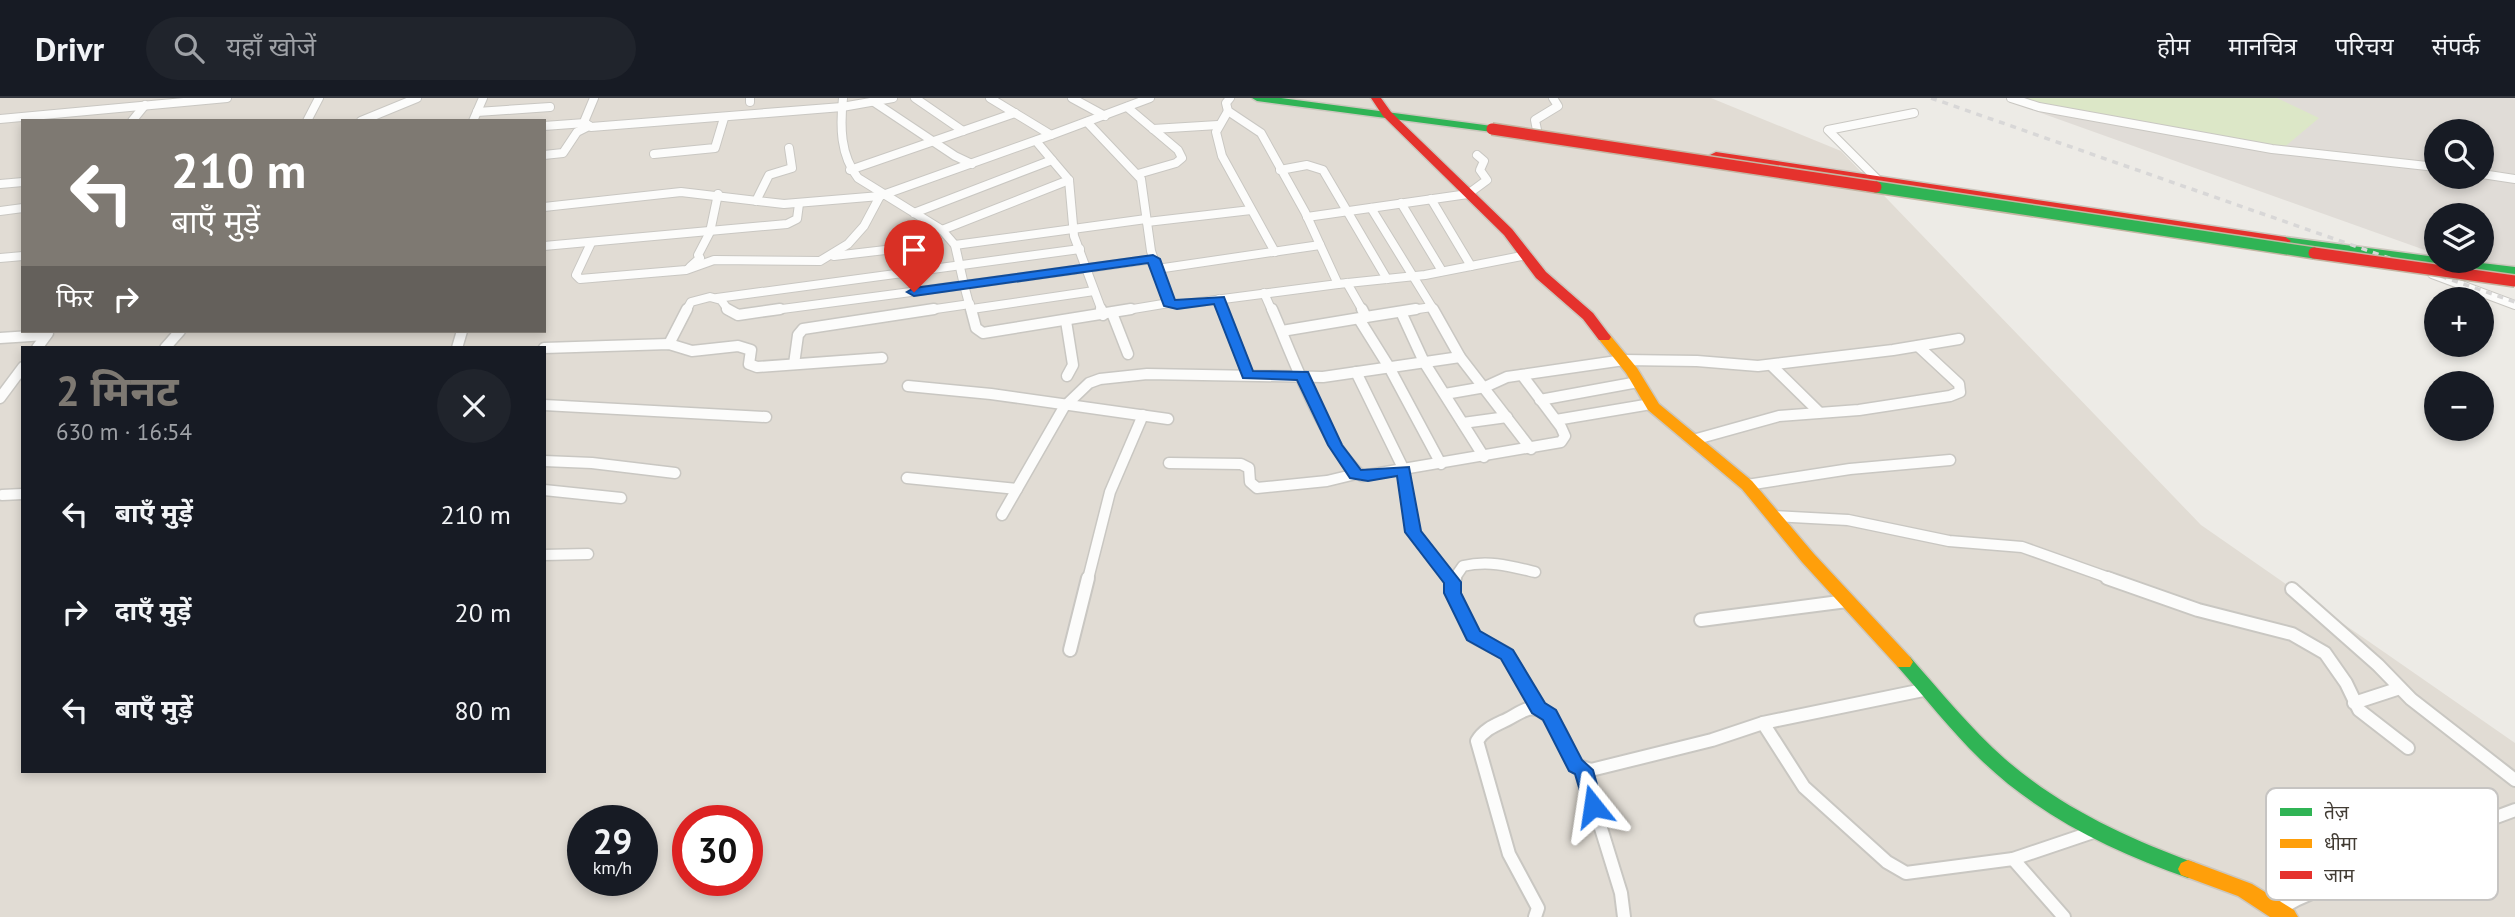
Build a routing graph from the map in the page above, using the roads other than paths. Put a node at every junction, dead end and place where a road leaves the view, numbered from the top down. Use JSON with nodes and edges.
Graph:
{"nodes":[{"id":1,"x":227,"y":98,"type":"edge"},
{"id":2,"x":319,"y":98,"type":"edge"},
{"id":3,"x":417,"y":98,"type":"edge"},
{"id":4,"x":483,"y":98,"type":"edge"},
{"id":5,"x":594,"y":98,"type":"edge"},
{"id":6,"x":811,"y":98,"type":"edge"},
{"id":7,"x":893,"y":98,"type":"edge"},
{"id":8,"x":915,"y":98,"type":"edge"},
{"id":9,"x":990,"y":98,"type":"edge"},
{"id":10,"x":1072,"y":98,"type":"edge"},
{"id":11,"x":1150,"y":98,"type":"edge"},
{"id":12,"x":1230,"y":98,"type":"edge"},
{"id":13,"x":1257,"y":98,"type":"edge"},
{"id":14,"x":1376,"y":98,"type":"edge"},
{"id":15,"x":1553,"y":98,"type":"edge"},
{"id":16,"x":2011,"y":98,"type":"edge"},
{"id":17,"x":205,"y":99,"type":"edge"},
{"id":18,"x":874,"y":102,"type":"junction"},
{"id":19,"x":842,"y":103,"type":"edge"},
{"id":20,"x":145,"y":105,"type":"junction"},
{"id":21,"x":550,"y":107,"type":"dead end"},
{"id":22,"x":1127,"y":107,"type":"junction"},
{"id":23,"x":809,"y":110,"type":"junction"},
{"id":24,"x":1228,"y":110,"type":"junction"},
{"id":25,"x":477,"y":112,"type":"junction"},
{"id":26,"x":1014,"y":113,"type":"junction"},
{"id":27,"x":1914,"y":113,"type":"dead end"},
{"id":28,"x":1387,"y":114,"type":"junction"},
{"id":29,"x":1105,"y":116,"type":"junction"},
{"id":30,"x":724,"y":118,"type":"junction"},
{"id":31,"x":0,"y":119,"type":"edge"},
{"id":32,"x":134,"y":119,"type":"edge"},
{"id":33,"x":308,"y":119,"type":"edge"},
{"id":34,"x":367,"y":119,"type":"edge"},
{"id":35,"x":472,"y":119,"type":"edge"},
{"id":36,"x":1087,"y":122,"type":"junction"},
{"id":37,"x":587,"y":125,"type":"junction"},
{"id":38,"x":1218,"y":125,"type":"junction"},
{"id":39,"x":1463,"y":125,"type":"junction"},
{"id":40,"x":546,"y":126,"type":"edge"},
{"id":41,"x":1153,"y":129,"type":"junction"},
{"id":42,"x":1538,"y":130,"type":"junction"},
{"id":43,"x":962,"y":131,"type":"junction"},
{"id":44,"x":1051,"y":135,"type":"junction"},
{"id":45,"x":932,"y":141,"type":"junction"},
{"id":46,"x":1036,"y":141,"type":"junction"},
{"id":47,"x":789,"y":148,"type":"dead end"},
{"id":48,"x":654,"y":154,"type":"dead end"},
{"id":49,"x":546,"y":155,"type":"edge"},
{"id":50,"x":1477,"y":155,"type":"dead end"},
{"id":51,"x":1052,"y":160,"type":"junction"},
{"id":52,"x":972,"y":164,"type":"junction"},
{"id":53,"x":2424,"y":166,"type":"edge"},
{"id":54,"x":850,"y":170,"type":"junction"},
{"id":55,"x":1280,"y":170,"type":"junction"},
{"id":56,"x":1138,"y":174,"type":"junction"},
{"id":57,"x":2494,"y":176,"type":"edge"},
{"id":58,"x":1877,"y":179,"type":"junction"},
{"id":59,"x":1069,"y":180,"type":"junction"},
{"id":60,"x":2515,"y":180,"type":"edge"},
{"id":61,"x":21,"y":182,"type":"edge"},
{"id":62,"x":0,"y":184,"type":"edge"},
{"id":63,"x":718,"y":194,"type":"junction"},
{"id":64,"x":1468,"y":194,"type":"junction"},
{"id":65,"x":883,"y":195,"type":"junction"},
{"id":66,"x":1431,"y":199,"type":"junction"},
{"id":67,"x":756,"y":201,"type":"junction"},
{"id":68,"x":1401,"y":203,"type":"junction"},
{"id":69,"x":799,"y":204,"type":"junction"},
{"id":70,"x":546,"y":207,"type":"edge"},
{"id":71,"x":21,"y":208,"type":"edge"},
{"id":72,"x":1371,"y":208,"type":"junction"},
{"id":73,"x":1251,"y":210,"type":"junction"},
{"id":74,"x":0,"y":211,"type":"edge"},
{"id":75,"x":1347,"y":211,"type":"junction"},
{"id":76,"x":914,"y":213,"type":"junction"},
{"id":77,"x":1307,"y":217,"type":"junction"},
{"id":78,"x":1147,"y":220,"type":"junction"},
{"id":79,"x":1074,"y":229,"type":"junction"},
{"id":80,"x":942,"y":230,"type":"junction"},
{"id":81,"x":710,"y":232,"type":"junction"},
{"id":82,"x":591,"y":243,"type":"junction"},
{"id":83,"x":955,"y":245,"type":"junction"},
{"id":84,"x":1320,"y":245,"type":"junction"},
{"id":85,"x":546,"y":246,"type":"edge"},
{"id":86,"x":1080,"y":249,"type":"junction"},
{"id":87,"x":1275,"y":251,"type":"junction"},
{"id":88,"x":2385,"y":254,"type":"junction"},
{"id":89,"x":1527,"y":255,"type":"junction"},
{"id":90,"x":21,"y":256,"type":"edge"},
{"id":91,"x":834,"y":256,"type":"junction"},
{"id":92,"x":0,"y":258,"type":"edge"},
{"id":93,"x":700,"y":258,"type":"junction"},
{"id":94,"x":1153,"y":259,"type":"junction"},
{"id":95,"x":2424,"y":259,"type":"edge"},
{"id":96,"x":714,"y":260,"type":"junction"},
{"id":97,"x":960,"y":265,"type":"junction"},
{"id":98,"x":1471,"y":266,"type":"junction"},
{"id":99,"x":2494,"y":268,"type":"edge"},
{"id":100,"x":1086,"y":269,"type":"junction"},
{"id":101,"x":1157,"y":269,"type":"junction"},
{"id":102,"x":686,"y":270,"type":"junction"},
{"id":103,"x":922,"y":270,"type":"junction"},
{"id":104,"x":1442,"y":271,"type":"junction"},
{"id":105,"x":2515,"y":271,"type":"edge"},
{"id":106,"x":2494,"y":272,"type":"edge"},
{"id":107,"x":1413,"y":276,"type":"junction"},
{"id":108,"x":1387,"y":279,"type":"junction"},
{"id":109,"x":1343,"y":283,"type":"junction"},
{"id":110,"x":2515,"y":283,"type":"edge"},
{"id":111,"x":964,"y":285,"type":"junction"},
{"id":112,"x":1094,"y":291,"type":"junction"},
{"id":113,"x":1264,"y":293,"type":"junction"},
{"id":114,"x":717,"y":298,"type":"junction"},
{"id":115,"x":1219,"y":299,"type":"junction"},
{"id":116,"x":1169,"y":303,"type":"junction"},
{"id":117,"x":2515,"y":305,"type":"edge"},
{"id":118,"x":971,"y":307,"type":"junction"},
{"id":119,"x":1432,"y":307,"type":"junction"},
{"id":120,"x":1401,"y":312,"type":"junction"},
{"id":121,"x":1107,"y":314,"type":"junction"},
{"id":122,"x":1362,"y":318,"type":"junction"},
{"id":123,"x":1066,"y":321,"type":"junction"},
{"id":124,"x":1282,"y":331,"type":"junction"},
{"id":125,"x":48,"y":333,"type":"edge"},
{"id":126,"x":0,"y":338,"type":"edge"},
{"id":127,"x":1959,"y":339,"type":"dead end"},
{"id":128,"x":669,"y":344,"type":"junction"},
{"id":129,"x":1918,"y":346,"type":"junction"},
{"id":130,"x":546,"y":348,"type":"edge"},
{"id":131,"x":1128,"y":354,"type":"dead end"},
{"id":132,"x":1460,"y":356,"type":"junction"},
{"id":133,"x":882,"y":358,"type":"dead end"},
{"id":134,"x":1624,"y":360,"type":"junction"},
{"id":135,"x":1424,"y":362,"type":"junction"},
{"id":136,"x":794,"y":364,"type":"junction"},
{"id":137,"x":1771,"y":365,"type":"junction"},
{"id":138,"x":1389,"y":367,"type":"junction"},
{"id":139,"x":1356,"y":372,"type":"junction"},
{"id":140,"x":1248,"y":375,"type":"junction"},
{"id":141,"x":1303,"y":375,"type":"junction"},
{"id":142,"x":1522,"y":375,"type":"junction"},
{"id":143,"x":1067,"y":376,"type":"dead end"},
{"id":144,"x":19,"y":378,"type":"edge"},
{"id":145,"x":1638,"y":382,"type":"junction"},
{"id":146,"x":908,"y":386,"type":"dead end"},
{"id":147,"x":1485,"y":387,"type":"junction"},
{"id":148,"x":1444,"y":394,"type":"junction"},
{"id":149,"x":0,"y":398,"type":"edge"},
{"id":150,"x":1541,"y":400,"type":"junction"},
{"id":151,"x":1067,"y":404,"type":"junction"},
{"id":152,"x":1651,"y":404,"type":"junction"},
{"id":153,"x":546,"y":405,"type":"edge"},
{"id":154,"x":1819,"y":412,"type":"junction"},
{"id":155,"x":1143,"y":415,"type":"junction"},
{"id":156,"x":766,"y":417,"type":"dead end"},
{"id":157,"x":1507,"y":417,"type":"junction"},
{"id":158,"x":1168,"y":419,"type":"dead end"},
{"id":159,"x":1556,"y":421,"type":"junction"},
{"id":160,"x":1463,"y":423,"type":"junction"},
{"id":161,"x":1693,"y":440,"type":"junction"},
{"id":162,"x":1531,"y":449,"type":"junction"},
{"id":163,"x":1484,"y":457,"type":"junction"},
{"id":164,"x":1950,"y":460,"type":"dead end"},
{"id":165,"x":546,"y":461,"type":"edge"},
{"id":166,"x":1169,"y":463,"type":"dead end"},
{"id":167,"x":1441,"y":464,"type":"junction"},
{"id":168,"x":1404,"y":470,"type":"junction"},
{"id":169,"x":675,"y":473,"type":"dead end"},
{"id":170,"x":1356,"y":474,"type":"junction"},
{"id":171,"x":907,"y":478,"type":"dead end"},
{"id":172,"x":1747,"y":485,"type":"junction"},
{"id":173,"x":1017,"y":489,"type":"junction"},
{"id":174,"x":546,"y":490,"type":"edge"},
{"id":175,"x":21,"y":494,"type":"edge"},
{"id":176,"x":2,"y":495,"type":"edge"},
{"id":177,"x":621,"y":498,"type":"dead end"},
{"id":178,"x":1002,"y":515,"type":"dead end"},
{"id":179,"x":1771,"y":516,"type":"junction"},
{"id":180,"x":588,"y":554,"type":"dead end"},
{"id":181,"x":546,"y":555,"type":"edge"},
{"id":182,"x":1535,"y":572,"type":"dead end"},
{"id":183,"x":1452,"y":582,"type":"junction"},
{"id":184,"x":2292,"y":589,"type":"dead end"},
{"id":185,"x":1847,"y":601,"type":"junction"},
{"id":186,"x":1701,"y":620,"type":"dead end"},
{"id":187,"x":1070,"y":650,"type":"dead end"},
{"id":188,"x":2400,"y":688,"type":"junction"},
{"id":189,"x":1928,"y":689,"type":"junction"},
{"id":190,"x":2354,"y":703,"type":"junction"},
{"id":191,"x":1539,"y":708,"type":"junction"},
{"id":192,"x":1763,"y":723,"type":"junction"},
{"id":193,"x":2408,"y":748,"type":"dead end"},
{"id":194,"x":1583,"y":770,"type":"junction"},
{"id":195,"x":2515,"y":780,"type":"edge"},
{"id":196,"x":2515,"y":810,"type":"edge"},
{"id":197,"x":2498,"y":816,"type":"edge"},
{"id":198,"x":2095,"y":831,"type":"junction"},
{"id":199,"x":2013,"y":859,"type":"junction"},
{"id":200,"x":2283,"y":913,"type":"edge"},
{"id":201,"x":1535,"y":917,"type":"edge"},
{"id":202,"x":1624,"y":917,"type":"edge"},
{"id":203,"x":2064,"y":917,"type":"edge"}],
"edges":[{"from":1,"to":17,"type":"street"},
{"from":2,"to":33,"type":"street"},
{"from":3,"to":34,"type":"street"},
{"from":4,"to":25,"type":"street"},
{"from":5,"to":37,"type":"street"},
{"from":6,"to":23,"type":"street"},
{"from":7,"to":18,"type":"street"},
{"from":8,"to":43,"type":"street"},
{"from":9,"to":26,"type":"street"},
{"from":10,"to":29,"type":"street"},
{"from":11,"to":22,"type":"street"},
{"from":12,"to":24,"type":"street"},
{"from":13,"to":28,"type":"main road"},
{"from":14,"to":28,"type":"main road"},
{"from":15,"to":42,"type":"street"},
{"from":16,"to":53,"type":"street"},
{"from":17,"to":20,"type":"street"},
{"from":18,"to":19,"type":"street"},
{"from":18,"to":45,"type":"street"},
{"from":19,"to":23,"type":"street"},
{"from":19,"to":54,"type":"street"},
{"from":20,"to":31,"type":"street"},
{"from":20,"to":32,"type":"street"},
{"from":21,"to":25,"type":"street"},
{"from":22,"to":29,"type":"street"},
{"from":22,"to":41,"type":"street"},
{"from":23,"to":30,"type":"street"},
{"from":24,"to":38,"type":"street"},
{"from":24,"to":55,"type":"street"},
{"from":25,"to":35,"type":"street"},
{"from":26,"to":43,"type":"street"},
{"from":26,"to":44,"type":"street"},
{"from":27,"to":58,"type":"street"},
{"from":28,"to":39,"type":"main road"},
{"from":28,"to":64,"type":"main road"},
{"from":29,"to":36,"type":"street"},
{"from":30,"to":37,"type":"street"},
{"from":30,"to":48,"type":"street"},
{"from":36,"to":44,"type":"street"},
{"from":36,"to":56,"type":"street"},
{"from":37,"to":40,"type":"street"},
{"from":37,"to":49,"type":"street"},
{"from":38,"to":41,"type":"street"},
{"from":38,"to":73,"type":"street"},
{"from":39,"to":42,"type":"main road"},
{"from":39,"to":110,"type":"main road","bridge":true},
{"from":41,"to":56,"type":"street"},
{"from":42,"to":58,"type":"main road"},
{"from":43,"to":45,"type":"street"},
{"from":44,"to":46,"type":"street"},
{"from":45,"to":52,"type":"street"},
{"from":45,"to":54,"type":"street"},
{"from":46,"to":51,"type":"street"},
{"from":46,"to":52,"type":"street"},
{"from":47,"to":67,"type":"street"},
{"from":50,"to":64,"type":"street"},
{"from":51,"to":59,"type":"street"},
{"from":51,"to":76,"type":"street"},
{"from":52,"to":65,"type":"street"},
{"from":54,"to":65,"type":"street"},
{"from":55,"to":75,"type":"street"},
{"from":55,"to":77,"type":"street"},
{"from":56,"to":78,"type":"street"},
{"from":57,"to":60,"type":"street"},
{"from":58,"to":88,"type":"main road"},
{"from":59,"to":79,"type":"street"},
{"from":59,"to":80,"type":"street"},
{"from":61,"to":62,"type":"street"},
{"from":63,"to":67,"type":"street"},
{"from":63,"to":70,"type":"street"},
{"from":63,"to":81,"type":"street"},
{"from":64,"to":66,"type":"street"},
{"from":64,"to":89,"type":"main road"},
{"from":65,"to":69,"type":"street"},
{"from":65,"to":76,"type":"street"},
{"from":65,"to":91,"type":"street"},
{"from":66,"to":68,"type":"street"},
{"from":66,"to":98,"type":"street"},
{"from":67,"to":69,"type":"street"},
{"from":68,"to":72,"type":"street"},
{"from":68,"to":104,"type":"street"},
{"from":69,"to":81,"type":"street"},
{"from":71,"to":74,"type":"street"},
{"from":72,"to":75,"type":"street"},
{"from":72,"to":107,"type":"street"},
{"from":73,"to":78,"type":"street"},
{"from":73,"to":87,"type":"street"},
{"from":75,"to":77,"type":"street"},
{"from":75,"to":108,"type":"street"},
{"from":76,"to":80,"type":"street"},
{"from":77,"to":84,"type":"street"},
{"from":78,"to":79,"type":"street"},
{"from":78,"to":94,"type":"street"},
{"from":79,"to":83,"type":"street"},
{"from":79,"to":86,"type":"street"},
{"from":80,"to":83,"type":"street"},
{"from":81,"to":82,"type":"street"},
{"from":81,"to":93,"type":"street"},
{"from":82,"to":85,"type":"street"},
{"from":82,"to":102,"type":"street"},
{"from":83,"to":97,"type":"street"},
{"from":84,"to":87,"type":"street"},
{"from":84,"to":109,"type":"street"},
{"from":86,"to":97,"type":"street"},
{"from":86,"to":100,"type":"street"},
{"from":87,"to":101,"type":"street"},
{"from":88,"to":95,"type":"main road"},
{"from":88,"to":117,"type":"street"},
{"from":89,"to":98,"type":"street"},
{"from":89,"to":134,"type":"main road"},
{"from":90,"to":92,"type":"street"},
{"from":91,"to":96,"type":"street"},
{"from":91,"to":103,"type":"street"},
{"from":93,"to":96,"type":"street"},
{"from":93,"to":102,"type":"street"},
{"from":94,"to":100,"type":"street"},
{"from":94,"to":101,"type":"street"},
{"from":96,"to":102,"type":"street"},
{"from":97,"to":103,"type":"street"},
{"from":97,"to":111,"type":"street"},
{"from":98,"to":104,"type":"street"},
{"from":99,"to":105,"type":"main road"},
{"from":100,"to":111,"type":"street"},
{"from":100,"to":112,"type":"street"},
{"from":101,"to":116,"type":"street"},
{"from":103,"to":114,"type":"street"},
{"from":104,"to":107,"type":"street"},
{"from":106,"to":110,"type":"street"},
{"from":107,"to":108,"type":"street"},
{"from":107,"to":119,"type":"street"},
{"from":108,"to":109,"type":"street"},
{"from":109,"to":113,"type":"street"},
{"from":109,"to":122,"type":"street"},
{"from":111,"to":114,"type":"street"},
{"from":111,"to":118,"type":"street"},
{"from":112,"to":118,"type":"street"},
{"from":112,"to":121,"type":"street"},
{"from":113,"to":115,"type":"street"},
{"from":113,"to":124,"type":"street"},
{"from":114,"to":128,"type":"street"},
{"from":115,"to":116,"type":"street"},
{"from":115,"to":140,"type":"street"},
{"from":116,"to":121,"type":"street"},
{"from":118,"to":123,"type":"street"},
{"from":118,"to":136,"type":"street"},
{"from":119,"to":120,"type":"street"},
{"from":119,"to":132,"type":"street"},
{"from":120,"to":122,"type":"street"},
{"from":120,"to":135,"type":"street"},
{"from":121,"to":123,"type":"street"},
{"from":121,"to":131,"type":"street"},
{"from":122,"to":124,"type":"street"},
{"from":122,"to":138,"type":"street"},
{"from":123,"to":143,"type":"street"},
{"from":124,"to":141,"type":"street"},
{"from":125,"to":126,"type":"street"},
{"from":127,"to":129,"type":"street"},
{"from":128,"to":130,"type":"street"},
{"from":128,"to":136,"type":"street"},
{"from":129,"to":137,"type":"street"},
{"from":129,"to":154,"type":"street"},
{"from":132,"to":135,"type":"street"},
{"from":132,"to":147,"type":"street"},
{"from":133,"to":136,"type":"street"},
{"from":134,"to":137,"type":"street"},
{"from":134,"to":142,"type":"street"},
{"from":134,"to":145,"type":"main road"},
{"from":135,"to":138,"type":"street"},
{"from":135,"to":148,"type":"street"},
{"from":137,"to":154,"type":"street"},
{"from":138,"to":139,"type":"street"},
{"from":138,"to":167,"type":"street"},
{"from":139,"to":141,"type":"street"},
{"from":139,"to":168,"type":"street"},
{"from":140,"to":141,"type":"street"},
{"from":140,"to":151,"type":"street"},
{"from":141,"to":170,"type":"street"},
{"from":142,"to":147,"type":"street"},
{"from":142,"to":150,"type":"street"},
{"from":144,"to":149,"type":"street"},
{"from":145,"to":150,"type":"street"},
{"from":145,"to":152,"type":"main road"},
{"from":146,"to":151,"type":"street"},
{"from":147,"to":148,"type":"street"},
{"from":147,"to":157,"type":"street"},
{"from":148,"to":160,"type":"street"},
{"from":150,"to":159,"type":"street"},
{"from":151,"to":155,"type":"street"},
{"from":151,"to":173,"type":"street"},
{"from":152,"to":159,"type":"street"},
{"from":152,"to":161,"type":"main road"},
{"from":153,"to":156,"type":"street"},
{"from":154,"to":161,"type":"street"},
{"from":155,"to":158,"type":"street"},
{"from":155,"to":187,"type":"street"},
{"from":157,"to":160,"type":"street"},
{"from":157,"to":162,"type":"street"},
{"from":159,"to":162,"type":"street"},
{"from":160,"to":163,"type":"street"},
{"from":161,"to":172,"type":"main road"},
{"from":162,"to":163,"type":"street"},
{"from":163,"to":167,"type":"street"},
{"from":164,"to":172,"type":"street"},
{"from":165,"to":169,"type":"street"},
{"from":166,"to":170,"type":"street"},
{"from":167,"to":168,"type":"street"},
{"from":168,"to":170,"type":"street"},
{"from":168,"to":183,"type":"street"},
{"from":171,"to":173,"type":"street"},
{"from":172,"to":179,"type":"main road"},
{"from":173,"to":178,"type":"street"},
{"from":174,"to":177,"type":"street"},
{"from":175,"to":176,"type":"street"},
{"from":179,"to":185,"type":"main road"},
{"from":179,"to":190,"type":"street"},
{"from":180,"to":181,"type":"street"},
{"from":182,"to":183,"type":"street"},
{"from":183,"to":191,"type":"street"},
{"from":184,"to":188,"type":"street"},
{"from":185,"to":186,"type":"street"},
{"from":185,"to":189,"type":"main road"},
{"from":188,"to":190,"type":"street"},
{"from":188,"to":195,"type":"street"},
{"from":189,"to":192,"type":"street"},
{"from":189,"to":198,"type":"main road"},
{"from":190,"to":193,"type":"street"},
{"from":191,"to":194,"type":"street"},
{"from":191,"to":201,"type":"street"},
{"from":192,"to":194,"type":"street"},
{"from":192,"to":199,"type":"street"},
{"from":194,"to":202,"type":"street"},
{"from":196,"to":197,"type":"street"},
{"from":198,"to":199,"type":"street"},
{"from":198,"to":200,"type":"main road"},
{"from":199,"to":203,"type":"street"}]}
